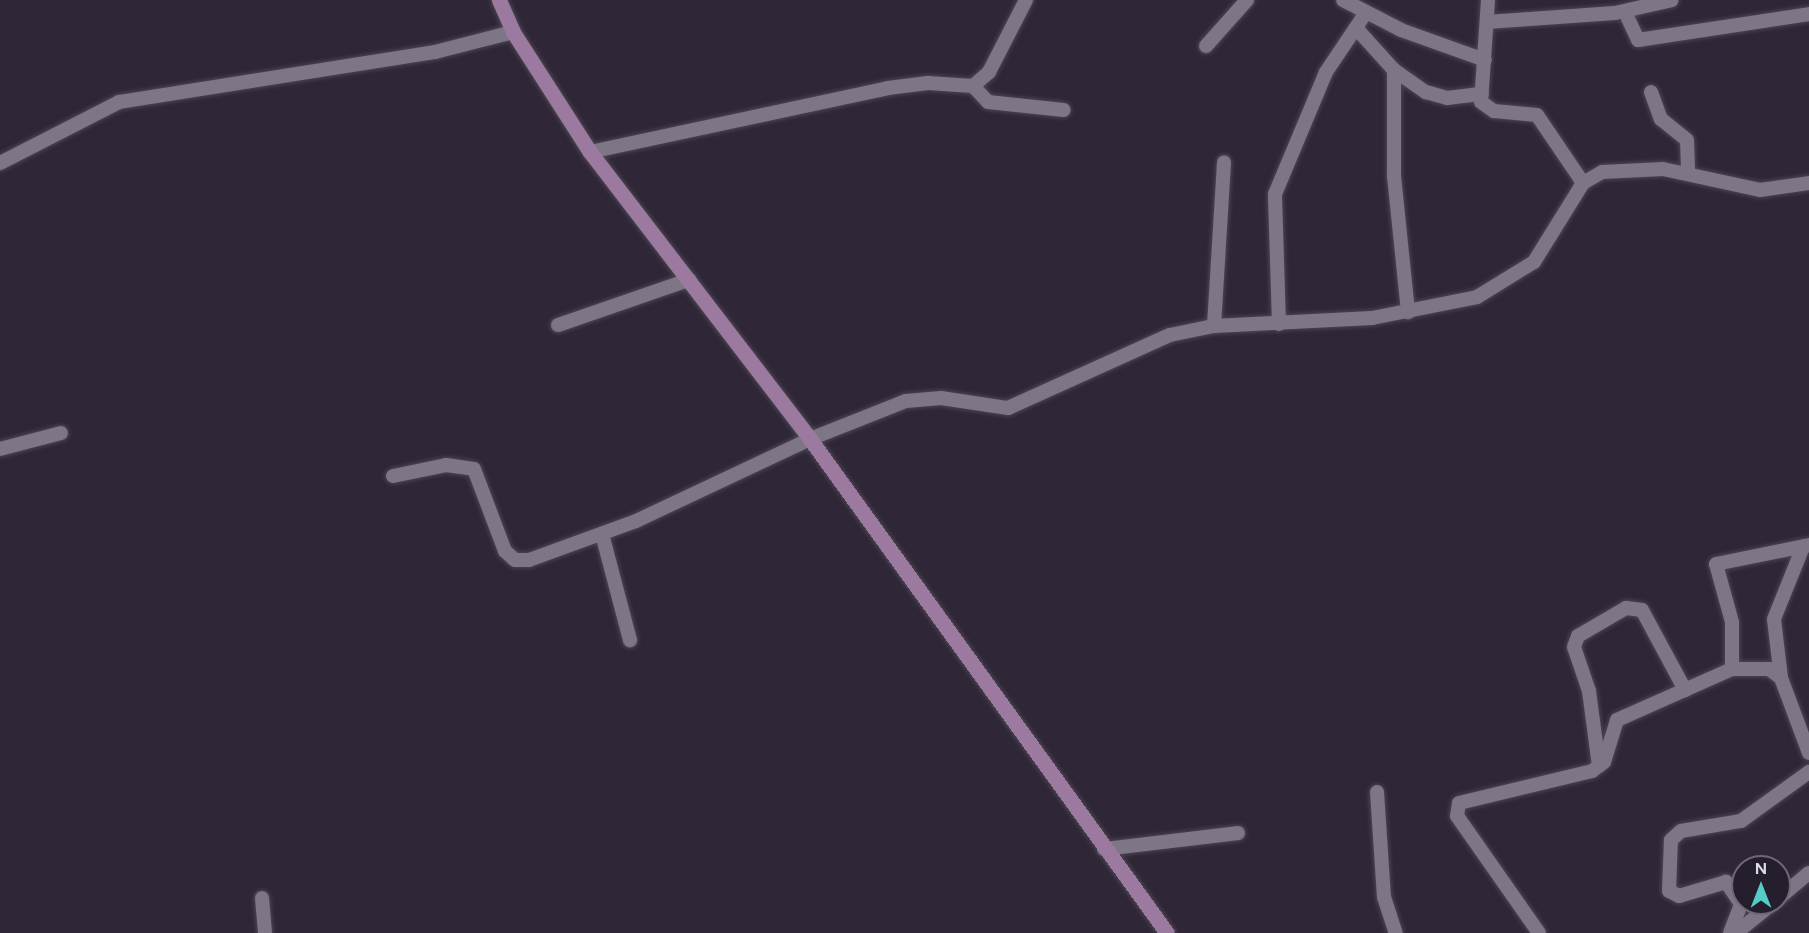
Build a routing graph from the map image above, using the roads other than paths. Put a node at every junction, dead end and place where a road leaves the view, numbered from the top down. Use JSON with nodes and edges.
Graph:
{"nodes":[{"id":1,"x":499,"y":0,"type":"edge"},
{"id":2,"x":1026,"y":0,"type":"edge"},
{"id":3,"x":1247,"y":0,"type":"edge"},
{"id":4,"x":1343,"y":0,"type":"edge"},
{"id":5,"x":1488,"y":0,"type":"edge"},
{"id":6,"x":1672,"y":0,"type":"edge"},
{"id":7,"x":1626,"y":12,"type":"junction"},
{"id":8,"x":1365,"y":14,"type":"junction"},
{"id":9,"x":1809,"y":14,"type":"edge"},
{"id":10,"x":1487,"y":22,"type":"junction"},
{"id":11,"x":1356,"y":28,"type":"junction"},
{"id":12,"x":513,"y":32,"type":"junction"},
{"id":13,"x":1206,"y":46,"type":"dead end"},
{"id":14,"x":1485,"y":60,"type":"junction"},
{"id":15,"x":1394,"y":70,"type":"junction"},
{"id":16,"x":973,"y":86,"type":"junction"},
{"id":17,"x":1651,"y":92,"type":"dead end"},
{"id":18,"x":1482,"y":94,"type":"junction"},
{"id":19,"x":1064,"y":110,"type":"dead end"},
{"id":20,"x":590,"y":152,"type":"junction"},
{"id":21,"x":1224,"y":162,"type":"dead end"},
{"id":22,"x":0,"y":163,"type":"edge"},
{"id":23,"x":1688,"y":174,"type":"junction"},
{"id":24,"x":1583,"y":183,"type":"junction"},
{"id":25,"x":1809,"y":183,"type":"edge"},
{"id":26,"x":689,"y":280,"type":"junction"},
{"id":27,"x":1408,"y":312,"type":"junction"},
{"id":28,"x":1279,"y":324,"type":"junction"},
{"id":29,"x":558,"y":325,"type":"dead end"},
{"id":30,"x":1214,"y":326,"type":"junction"},
{"id":31,"x":61,"y":433,"type":"dead end"},
{"id":32,"x":810,"y":438,"type":"junction"},
{"id":33,"x":0,"y":449,"type":"edge"},
{"id":34,"x":393,"y":476,"type":"dead end"},
{"id":35,"x":602,"y":534,"type":"junction"},
{"id":36,"x":1806,"y":546,"type":"edge"},
{"id":37,"x":630,"y":640,"type":"dead end"},
{"id":38,"x":1732,"y":669,"type":"junction"},
{"id":39,"x":1781,"y":678,"type":"junction"},
{"id":40,"x":1685,"y":690,"type":"junction"},
{"id":41,"x":1809,"y":753,"type":"edge"},
{"id":42,"x":1599,"y":766,"type":"junction"},
{"id":43,"x":1809,"y":772,"type":"edge"},
{"id":44,"x":1377,"y":792,"type":"dead end"},
{"id":45,"x":1238,"y":833,"type":"dead end"},
{"id":46,"x":1104,"y":849,"type":"junction"},
{"id":47,"x":1809,"y":873,"type":"edge"},
{"id":48,"x":1791,"y":888,"type":"edge"},
{"id":49,"x":262,"y":898,"type":"dead end"},
{"id":50,"x":1758,"y":915,"type":"edge"},
{"id":51,"x":265,"y":933,"type":"edge"},
{"id":52,"x":1167,"y":933,"type":"edge"},
{"id":53,"x":1396,"y":933,"type":"edge"},
{"id":54,"x":1539,"y":933,"type":"edge"},
{"id":55,"x":1730,"y":933,"type":"edge"},
{"id":56,"x":1736,"y":933,"type":"edge"}],
"edges":[{"from":1,"to":12,"type":"street"},
{"from":2,"to":16,"type":"street"},
{"from":3,"to":13,"type":"street"},
{"from":4,"to":8,"type":"street"},
{"from":5,"to":10,"type":"street"},
{"from":6,"to":7,"type":"street"},
{"from":7,"to":9,"type":"street"},
{"from":7,"to":10,"type":"street"},
{"from":8,"to":11,"type":"street"},
{"from":8,"to":14,"type":"street"},
{"from":10,"to":14,"type":"street"},
{"from":11,"to":15,"type":"street"},
{"from":11,"to":28,"type":"street"},
{"from":12,"to":20,"type":"street"},
{"from":12,"to":22,"type":"street"},
{"from":14,"to":18,"type":"street"},
{"from":15,"to":18,"type":"street"},
{"from":15,"to":27,"type":"street"},
{"from":16,"to":19,"type":"street"},
{"from":16,"to":20,"type":"street"},
{"from":17,"to":23,"type":"street"},
{"from":18,"to":24,"type":"street"},
{"from":20,"to":26,"type":"street"},
{"from":21,"to":30,"type":"street"},
{"from":23,"to":24,"type":"street"},
{"from":23,"to":25,"type":"street"},
{"from":24,"to":27,"type":"street"},
{"from":26,"to":29,"type":"street"},
{"from":26,"to":32,"type":"street"},
{"from":27,"to":28,"type":"street"},
{"from":28,"to":30,"type":"street"},
{"from":30,"to":32,"type":"street"},
{"from":31,"to":33,"type":"street"},
{"from":32,"to":35,"type":"street"},
{"from":32,"to":46,"type":"street"},
{"from":34,"to":35,"type":"street"},
{"from":35,"to":37,"type":"street"},
{"from":36,"to":38,"type":"street"},
{"from":36,"to":39,"type":"street"},
{"from":38,"to":39,"type":"street"},
{"from":38,"to":40,"type":"street"},
{"from":39,"to":41,"type":"street"},
{"from":40,"to":42,"type":"street"},
{"from":40,"to":42,"type":"street"},
{"from":42,"to":54,"type":"street"},
{"from":43,"to":55,"type":"street"},
{"from":44,"to":53,"type":"street"},
{"from":45,"to":46,"type":"street"},
{"from":46,"to":52,"type":"street"},
{"from":47,"to":48,"type":"street"},
{"from":49,"to":51,"type":"street"},
{"from":50,"to":56,"type":"street"}]}
